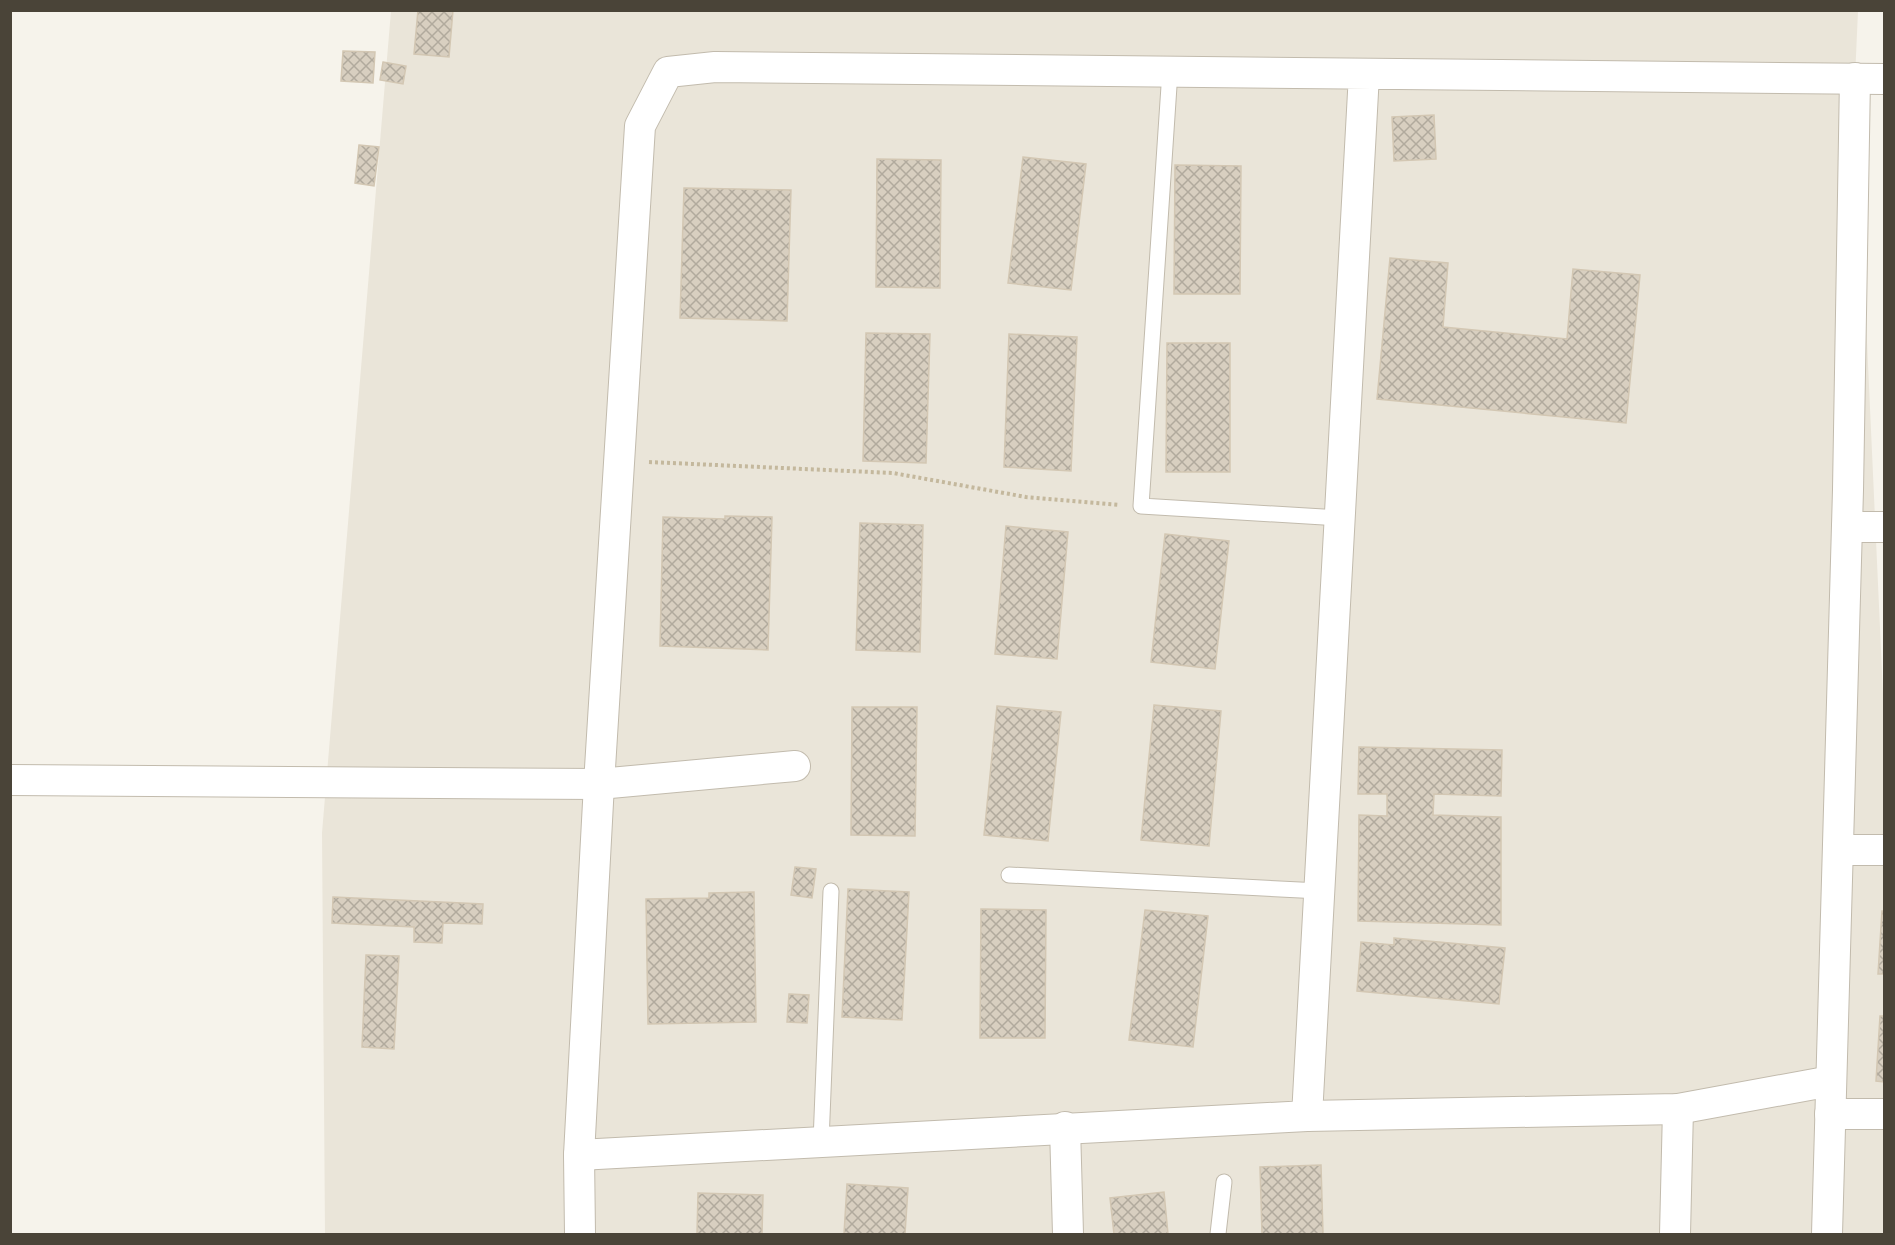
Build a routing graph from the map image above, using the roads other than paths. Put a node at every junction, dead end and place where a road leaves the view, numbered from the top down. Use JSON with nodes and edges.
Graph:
{"nodes":[{"id":1,"x":1170,"y":71,"type":"junction"},
{"id":2,"x":1365,"y":74,"type":"junction"},
{"id":3,"x":1855,"y":78,"type":"junction"},
{"id":4,"x":1884,"y":79,"type":"edge"},
{"id":5,"x":1340,"y":518,"type":"junction"},
{"id":6,"x":1847,"y":527,"type":"junction"},
{"id":7,"x":1884,"y":527,"type":"edge"},
{"id":8,"x":795,"y":766,"type":"dead end"},
{"id":9,"x":10,"y":780,"type":"edge"},
{"id":10,"x":599,"y":784,"type":"junction"},
{"id":11,"x":1838,"y":850,"type":"junction"},
{"id":12,"x":1884,"y":850,"type":"edge"},
{"id":13,"x":1009,"y":875,"type":"dead end"},
{"id":14,"x":831,"y":891,"type":"dead end"},
{"id":15,"x":1320,"y":891,"type":"junction"},
{"id":16,"x":1831,"y":1081,"type":"junction"},
{"id":17,"x":1678,"y":1109,"type":"junction"},
{"id":18,"x":1830,"y":1114,"type":"junction"},
{"id":19,"x":1884,"y":1114,"type":"edge"},
{"id":20,"x":1308,"y":1116,"type":"junction"},
{"id":21,"x":1065,"y":1127,"type":"junction"},
{"id":22,"x":821,"y":1142,"type":"junction"},
{"id":23,"x":579,"y":1155,"type":"junction"},
{"id":24,"x":1224,"y":1182,"type":"dead end"},
{"id":25,"x":580,"y":1234,"type":"edge"},
{"id":26,"x":1068,"y":1234,"type":"edge"},
{"id":27,"x":1218,"y":1234,"type":"edge"},
{"id":28,"x":1675,"y":1234,"type":"edge"},
{"id":29,"x":1827,"y":1234,"type":"edge"}],
"edges":[{"from":1,"to":2,"type":"street"},
{"from":1,"to":5,"type":"lane"},
{"from":1,"to":10,"type":"street"},
{"from":2,"to":3,"type":"street"},
{"from":2,"to":5,"type":"street"},
{"from":3,"to":4,"type":"street"},
{"from":3,"to":6,"type":"street"},
{"from":5,"to":15,"type":"street"},
{"from":6,"to":7,"type":"street"},
{"from":6,"to":11,"type":"street"},
{"from":8,"to":10,"type":"street"},
{"from":9,"to":10,"type":"street"},
{"from":10,"to":23,"type":"street"},
{"from":11,"to":12,"type":"street"},
{"from":11,"to":16,"type":"street"},
{"from":13,"to":15,"type":"lane"},
{"from":14,"to":22,"type":"lane"},
{"from":15,"to":20,"type":"street"},
{"from":16,"to":17,"type":"street"},
{"from":16,"to":18,"type":"street"},
{"from":17,"to":20,"type":"street"},
{"from":17,"to":28,"type":"street"},
{"from":18,"to":19,"type":"street"},
{"from":18,"to":29,"type":"street"},
{"from":20,"to":21,"type":"street"},
{"from":21,"to":22,"type":"street"},
{"from":21,"to":26,"type":"street"},
{"from":22,"to":23,"type":"street"},
{"from":23,"to":25,"type":"street"},
{"from":24,"to":27,"type":"lane"}]}
